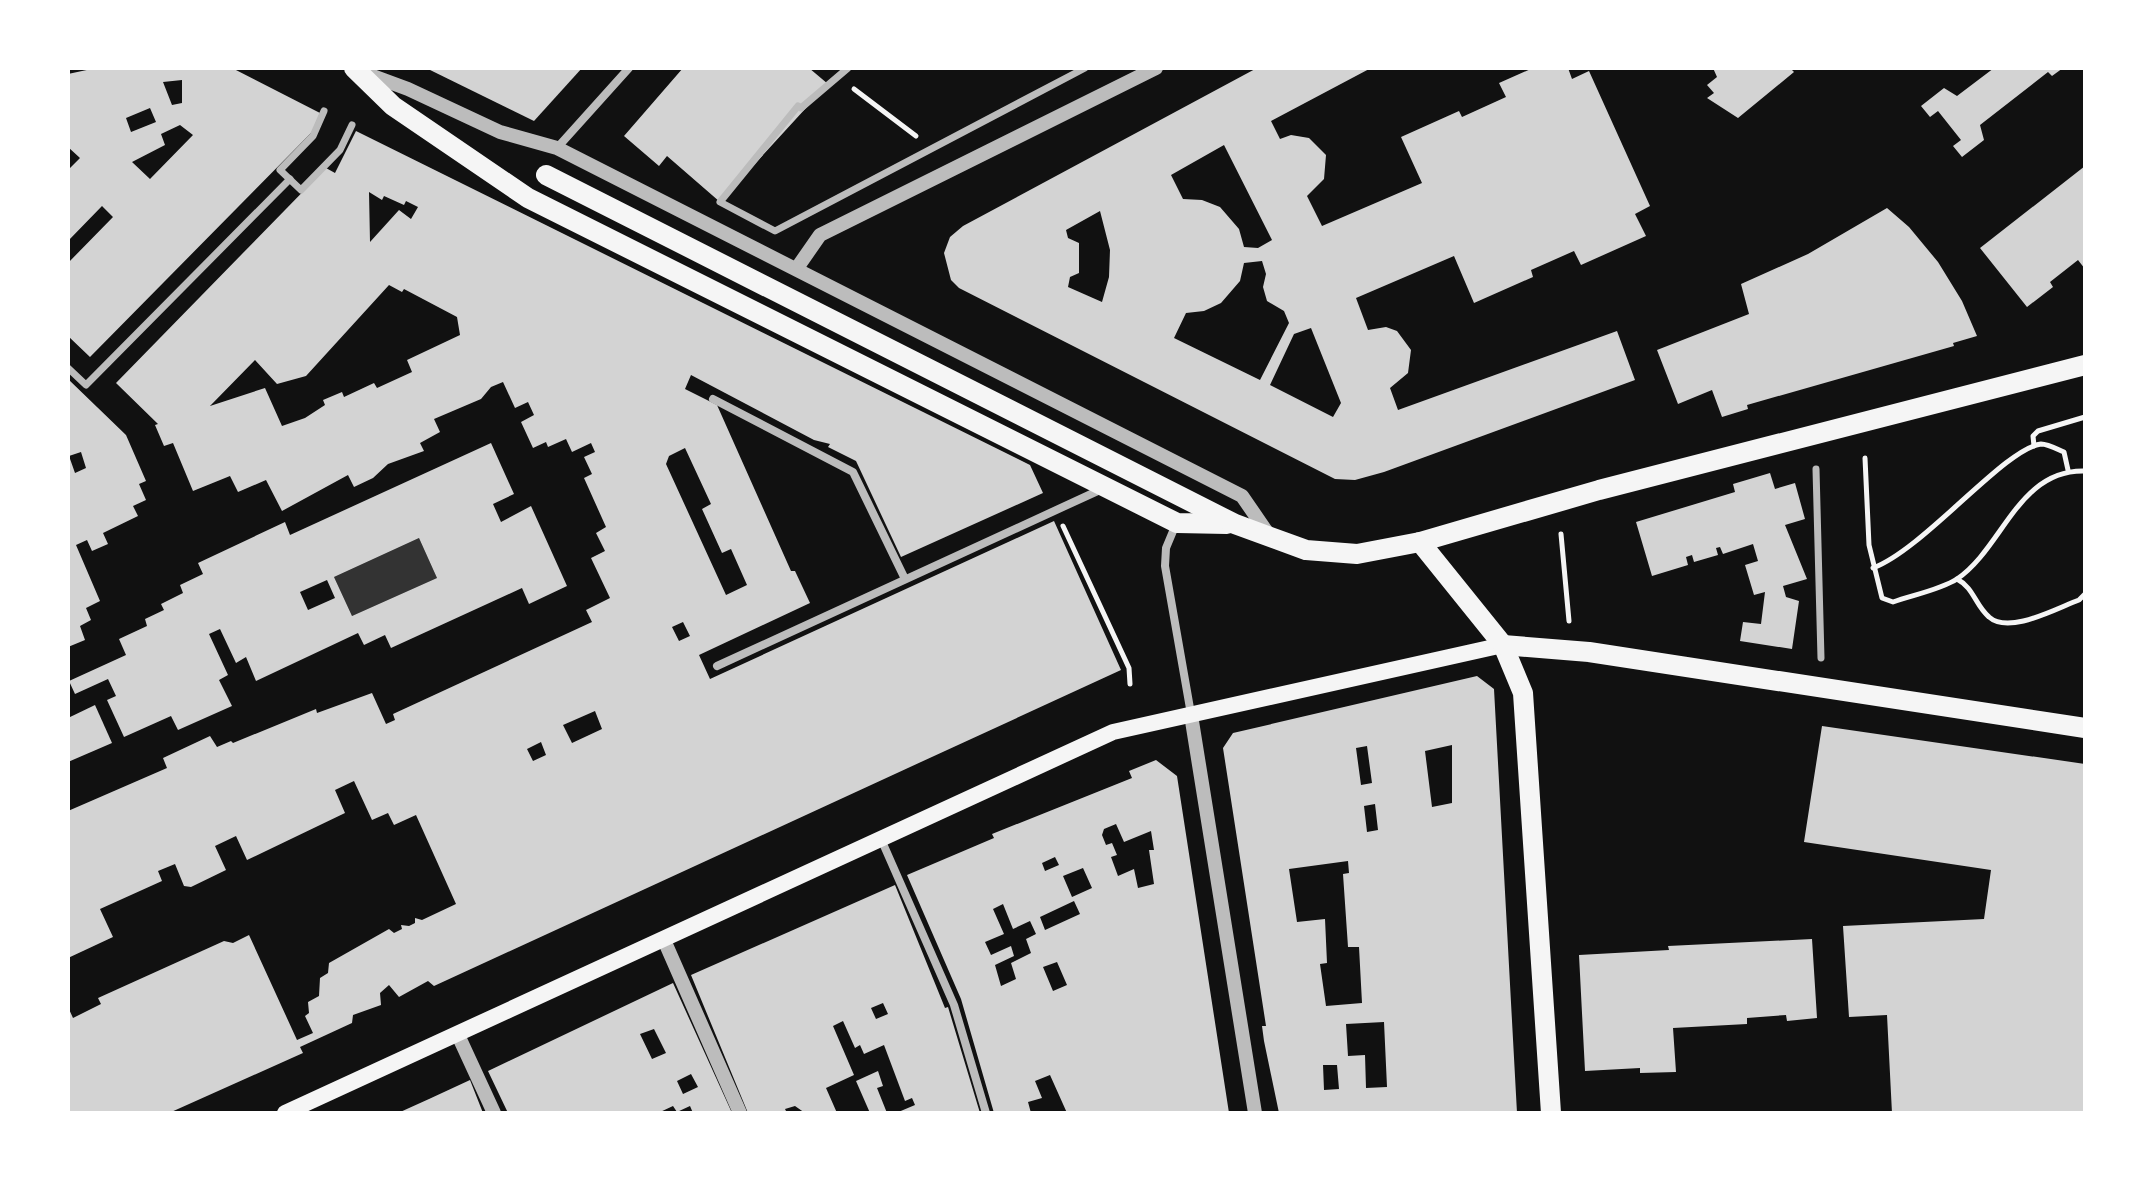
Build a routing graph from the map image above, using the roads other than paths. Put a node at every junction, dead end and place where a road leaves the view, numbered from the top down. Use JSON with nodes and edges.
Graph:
{"nodes":[{"id":1,"x":629,"y":68,"type":"edge"},
{"id":2,"x":828,"y":68,"type":"edge"},
{"id":3,"x":848,"y":68,"type":"edge"},
{"id":4,"x":1085,"y":68,"type":"edge"},
{"id":5,"x":1156,"y":68,"type":"edge"},
{"id":6,"x":358,"y":70,"type":"edge"},
{"id":7,"x":837,"y":76,"type":"junction"},
{"id":8,"x":324,"y":111,"type":"dead end"},
{"id":9,"x":352,"y":125,"type":"dead end"},
{"id":10,"x":557,"y":148,"type":"junction"},
{"id":11,"x":546,"y":175,"type":"dead end"},
{"id":12,"x":290,"y":179,"type":"junction"},
{"id":13,"x":797,"y":268,"type":"junction"},
{"id":14,"x":2085,"y":365,"type":"edge"},
{"id":15,"x":68,"y":368,"type":"edge"},
{"id":16,"x":713,"y":399,"type":"dead end"},
{"id":17,"x":1816,"y":469,"type":"dead end"},
{"id":18,"x":1107,"y":486,"type":"junction"},
{"id":19,"x":1177,"y":523,"type":"junction"},
{"id":20,"x":1235,"y":524,"type":"junction"},
{"id":21,"x":1271,"y":538,"type":"junction"},
{"id":22,"x":1420,"y":542,"type":"junction"},
{"id":23,"x":905,"y":579,"type":"junction"},
{"id":24,"x":1503,"y":645,"type":"junction"},
{"id":25,"x":1821,"y":658,"type":"dead end"},
{"id":26,"x":717,"y":666,"type":"dead end"},
{"id":27,"x":1191,"y":715,"type":"junction"},
{"id":28,"x":2085,"y":728,"type":"edge"},
{"id":29,"x":881,"y":839,"type":"junction"},
{"id":30,"x":664,"y":940,"type":"junction"},
{"id":31,"x":458,"y":1035,"type":"junction"},
{"id":32,"x":285,"y":1113,"type":"edge"},
{"id":33,"x":494,"y":1113,"type":"edge"},
{"id":34,"x":740,"y":1113,"type":"edge"},
{"id":35,"x":986,"y":1113,"type":"edge"},
{"id":36,"x":1255,"y":1113,"type":"edge"},
{"id":37,"x":1551,"y":1113,"type":"edge"}],
"edges":[{"from":1,"to":10,"type":"street"},
{"from":2,"to":7,"type":"street"},
{"from":3,"to":7,"type":"street"},
{"from":4,"to":7,"type":"street"},
{"from":5,"to":13,"type":"street"},
{"from":6,"to":10,"type":"street"},
{"from":6,"to":18,"type":"main road"},
{"from":8,"to":12,"type":"street"},
{"from":9,"to":12,"type":"street"},
{"from":10,"to":13,"type":"street"},
{"from":11,"to":20,"type":"main road"},
{"from":12,"to":15,"type":"street"},
{"from":13,"to":21,"type":"street"},
{"from":14,"to":22,"type":"main road"},
{"from":16,"to":23,"type":"street"},
{"from":17,"to":25,"type":"street"},
{"from":18,"to":19,"type":"main road"},
{"from":18,"to":23,"type":"street"},
{"from":19,"to":20,"type":"main road"},
{"from":19,"to":27,"type":"street"},
{"from":20,"to":21,"type":"main road"},
{"from":21,"to":22,"type":"main road"},
{"from":22,"to":24,"type":"main road"},
{"from":23,"to":26,"type":"street"},
{"from":24,"to":27,"type":"main road"},
{"from":24,"to":28,"type":"main road"},
{"from":24,"to":37,"type":"main road"},
{"from":27,"to":29,"type":"main road"},
{"from":27,"to":36,"type":"street"},
{"from":29,"to":30,"type":"main road"},
{"from":29,"to":35,"type":"street"},
{"from":30,"to":31,"type":"main road"},
{"from":30,"to":34,"type":"street"},
{"from":31,"to":32,"type":"main road"},
{"from":31,"to":33,"type":"street"}]}
